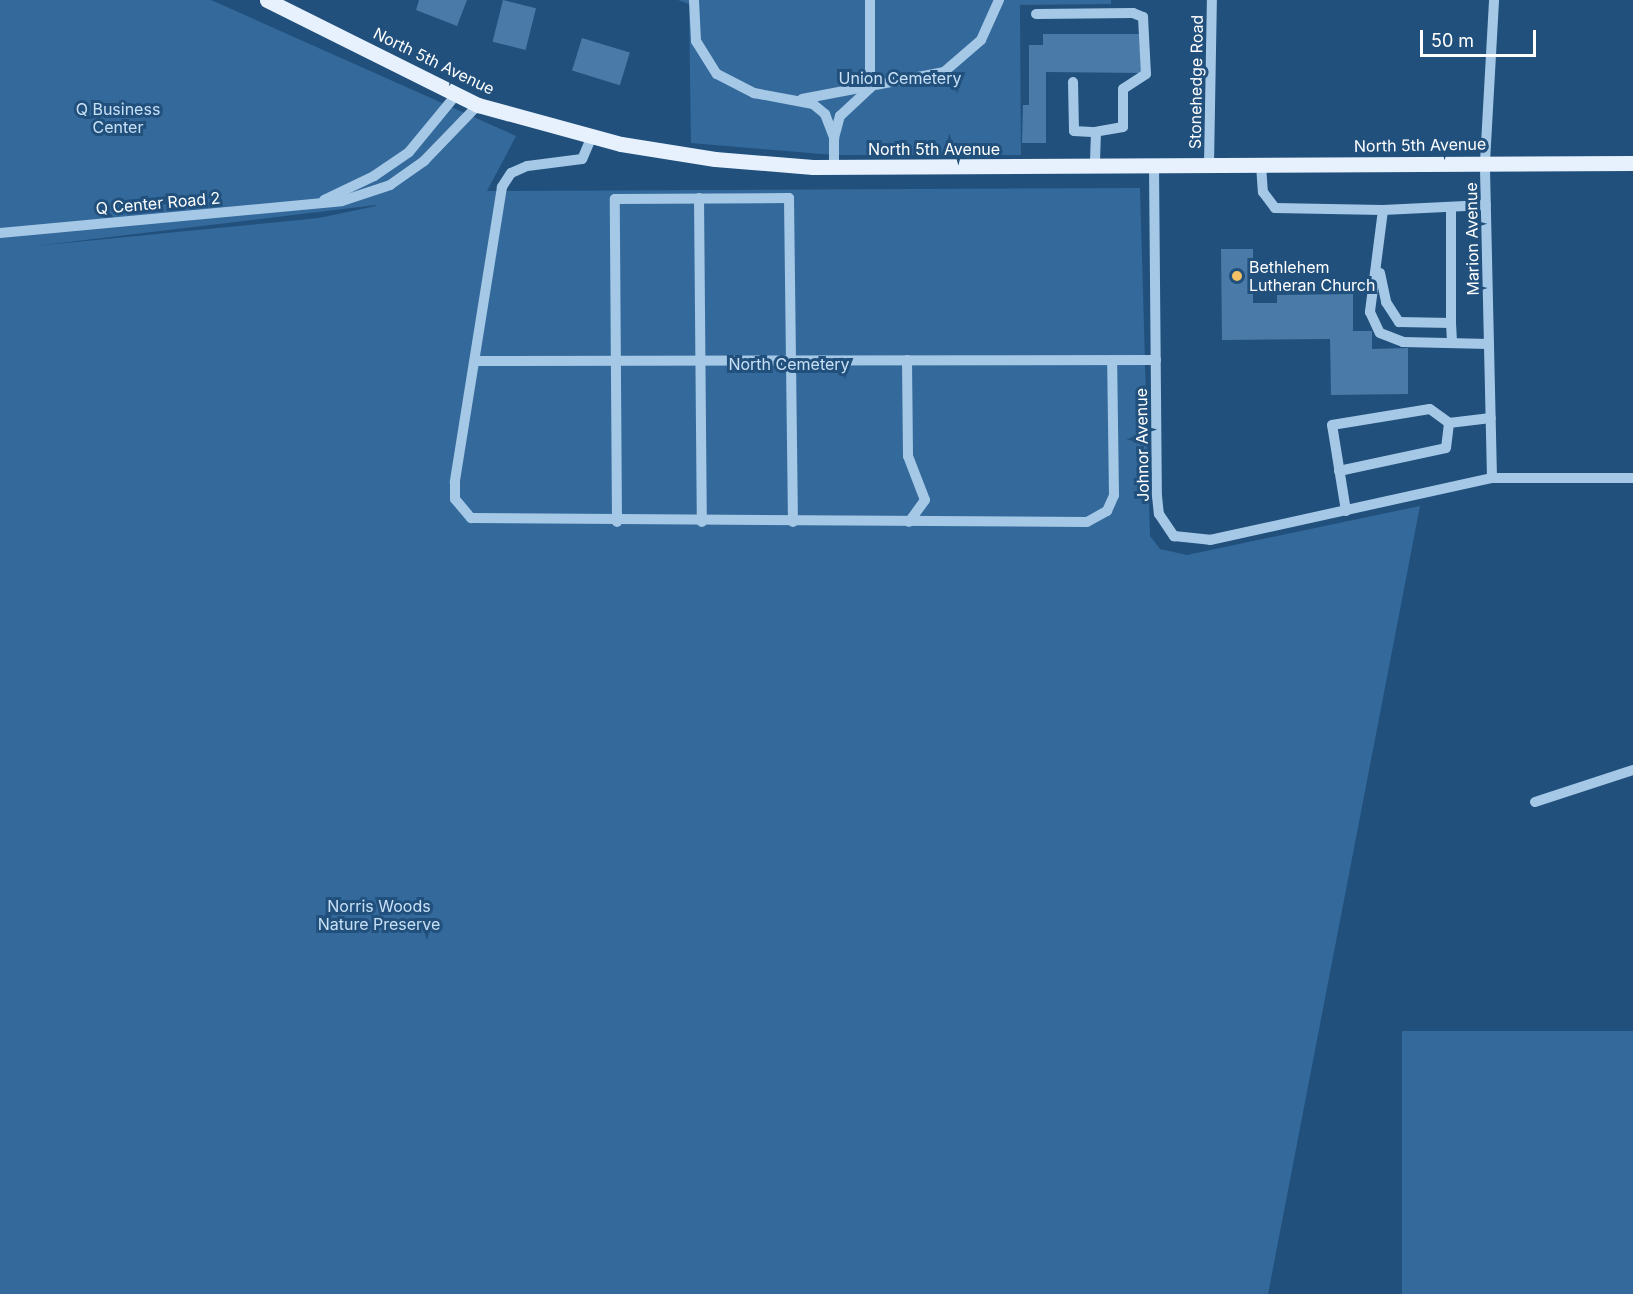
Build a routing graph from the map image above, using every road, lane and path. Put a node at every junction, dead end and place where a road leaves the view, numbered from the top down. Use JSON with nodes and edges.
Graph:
{"nodes":[{"id":1,"x":267,"y":0,"type":"edge"},
{"id":2,"x":694,"y":0,"type":"edge"},
{"id":3,"x":870,"y":0,"type":"edge"},
{"id":4,"x":999,"y":0,"type":"edge"},
{"id":5,"x":1212,"y":0,"type":"edge"},
{"id":6,"x":1494,"y":0,"type":"edge"},
{"id":7,"x":1036,"y":14,"type":"dead end"},
{"id":8,"x":1073,"y":82,"type":"dead end"},
{"id":9,"x":870,"y":88,"type":"junction"},
{"id":10,"x":456,"y":95,"type":"junction"},
{"id":11,"x":802,"y":99,"type":"junction"},
{"id":12,"x":478,"y":105,"type":"junction"},
{"id":13,"x":1096,"y":132,"type":"junction"},
{"id":14,"x":592,"y":136,"type":"junction"},
{"id":15,"x":834,"y":138,"type":"junction"},
{"id":16,"x":1485,"y":162,"type":"junction"},
{"id":17,"x":1633,"y":162,"type":"edge"},
{"id":18,"x":1209,"y":165,"type":"junction"},
{"id":19,"x":1261,"y":165,"type":"junction"},
{"id":20,"x":1154,"y":166,"type":"junction"},
{"id":21,"x":834,"y":167,"type":"junction"},
{"id":22,"x":1095,"y":167,"type":"junction"},
{"id":23,"x":699,"y":198,"type":"junction"},
{"id":24,"x":319,"y":203,"type":"junction"},
{"id":25,"x":1486,"y":205,"type":"junction"},
{"id":26,"x":1451,"y":207,"type":"junction"},
{"id":27,"x":1383,"y":210,"type":"junction"},
{"id":28,"x":0,"y":233,"type":"edge"},
{"id":29,"x":1379,"y":267,"type":"junction"},
{"id":30,"x":1451,"y":323,"type":"junction"},
{"id":31,"x":1452,"y":343,"type":"junction"},
{"id":32,"x":1489,"y":344,"type":"junction"},
{"id":33,"x":907,"y":360,"type":"junction"},
{"id":34,"x":1112,"y":360,"type":"junction"},
{"id":35,"x":1156,"y":360,"type":"junction"},
{"id":36,"x":475,"y":361,"type":"junction"},
{"id":37,"x":617,"y":361,"type":"junction"},
{"id":38,"x":701,"y":361,"type":"junction"},
{"id":39,"x":792,"y":361,"type":"junction"},
{"id":40,"x":1491,"y":418,"type":"junction"},
{"id":41,"x":1449,"y":423,"type":"junction"},
{"id":42,"x":1339,"y":471,"type":"junction"},
{"id":43,"x":1492,"y":478,"type":"junction"},
{"id":44,"x":1633,"y":478,"type":"edge"},
{"id":45,"x":1346,"y":511,"type":"junction"},
{"id":46,"x":617,"y":522,"type":"junction"},
{"id":47,"x":702,"y":522,"type":"junction"},
{"id":48,"x":793,"y":522,"type":"junction"},
{"id":49,"x":909,"y":522,"type":"junction"},
{"id":50,"x":1633,"y":770,"type":"edge"},
{"id":51,"x":1534,"y":802,"type":"dead end"}],
"edges":[{"from":1,"to":10,"type":"main road","name":"North 5th Avenue"},
{"from":2,"to":11,"type":"street"},
{"from":3,"to":9,"type":"street"},
{"from":4,"to":9,"type":"street"},
{"from":5,"to":18,"type":"street","name":"Stonehedge Road"},
{"from":6,"to":16,"type":"street","name":"Marion Avenue"},
{"from":7,"to":13,"type":"street"},
{"from":8,"to":13,"type":"street"},
{"from":9,"to":11,"type":"street"},
{"from":9,"to":15,"type":"street"},
{"from":10,"to":12,"type":"main road","name":"North 5th Avenue"},
{"from":10,"to":24,"type":"street"},
{"from":11,"to":15,"type":"street"},
{"from":12,"to":14,"type":"main road","name":"North 5th Avenue"},
{"from":12,"to":24,"type":"street"},
{"from":13,"to":22,"type":"street"},
{"from":14,"to":21,"type":"main road","name":"North 5th Avenue"},
{"from":14,"to":36,"type":"street"},
{"from":15,"to":21,"type":"street"},
{"from":16,"to":17,"type":"main road","name":"North 5th Avenue"},
{"from":16,"to":19,"type":"main road","name":"North 5th Avenue"},
{"from":16,"to":25,"type":"street","name":"Marion Avenue"},
{"from":18,"to":19,"type":"main road","name":"North 5th Avenue"},
{"from":18,"to":20,"type":"main road","name":"North 5th Avenue"},
{"from":19,"to":27,"type":"street"},
{"from":20,"to":22,"type":"main road","name":"North 5th Avenue"},
{"from":20,"to":35,"type":"street","name":"Johnor Avenue"},
{"from":21,"to":22,"type":"main road","name":"North 5th Avenue"},
{"from":23,"to":37,"type":"street"},
{"from":23,"to":38,"type":"street"},
{"from":23,"to":39,"type":"street"},
{"from":24,"to":28,"type":"street","name":"Q Center Road 2"},
{"from":25,"to":26,"type":"street"},
{"from":25,"to":32,"type":"street","name":"Marion Avenue"},
{"from":26,"to":27,"type":"street"},
{"from":26,"to":30,"type":"street"},
{"from":27,"to":29,"type":"street"},
{"from":29,"to":30,"type":"street"},
{"from":29,"to":31,"type":"street"},
{"from":30,"to":31,"type":"street"},
{"from":31,"to":32,"type":"street"},
{"from":32,"to":40,"type":"street","name":"Marion Avenue"},
{"from":33,"to":34,"type":"street"},
{"from":33,"to":39,"type":"street"},
{"from":33,"to":49,"type":"street"},
{"from":34,"to":35,"type":"street"},
{"from":34,"to":49,"type":"street"},
{"from":35,"to":45,"type":"street","name":"Johnor Avenue"},
{"from":36,"to":37,"type":"street"},
{"from":36,"to":46,"type":"street"},
{"from":37,"to":38,"type":"street"},
{"from":37,"to":46,"type":"street"},
{"from":38,"to":39,"type":"street"},
{"from":38,"to":47,"type":"street"},
{"from":39,"to":48,"type":"street"},
{"from":40,"to":41,"type":"street"},
{"from":40,"to":43,"type":"street","name":"Marion Avenue"},
{"from":41,"to":42,"type":"street"},
{"from":41,"to":42,"type":"street"},
{"from":42,"to":45,"type":"street"},
{"from":43,"to":44,"type":"street","name":"Johnor Avenue"},
{"from":43,"to":45,"type":"street","name":"Johnor Avenue"},
{"from":46,"to":47,"type":"street"},
{"from":47,"to":48,"type":"street"},
{"from":48,"to":49,"type":"street"},
{"from":50,"to":51,"type":"street"}]}
